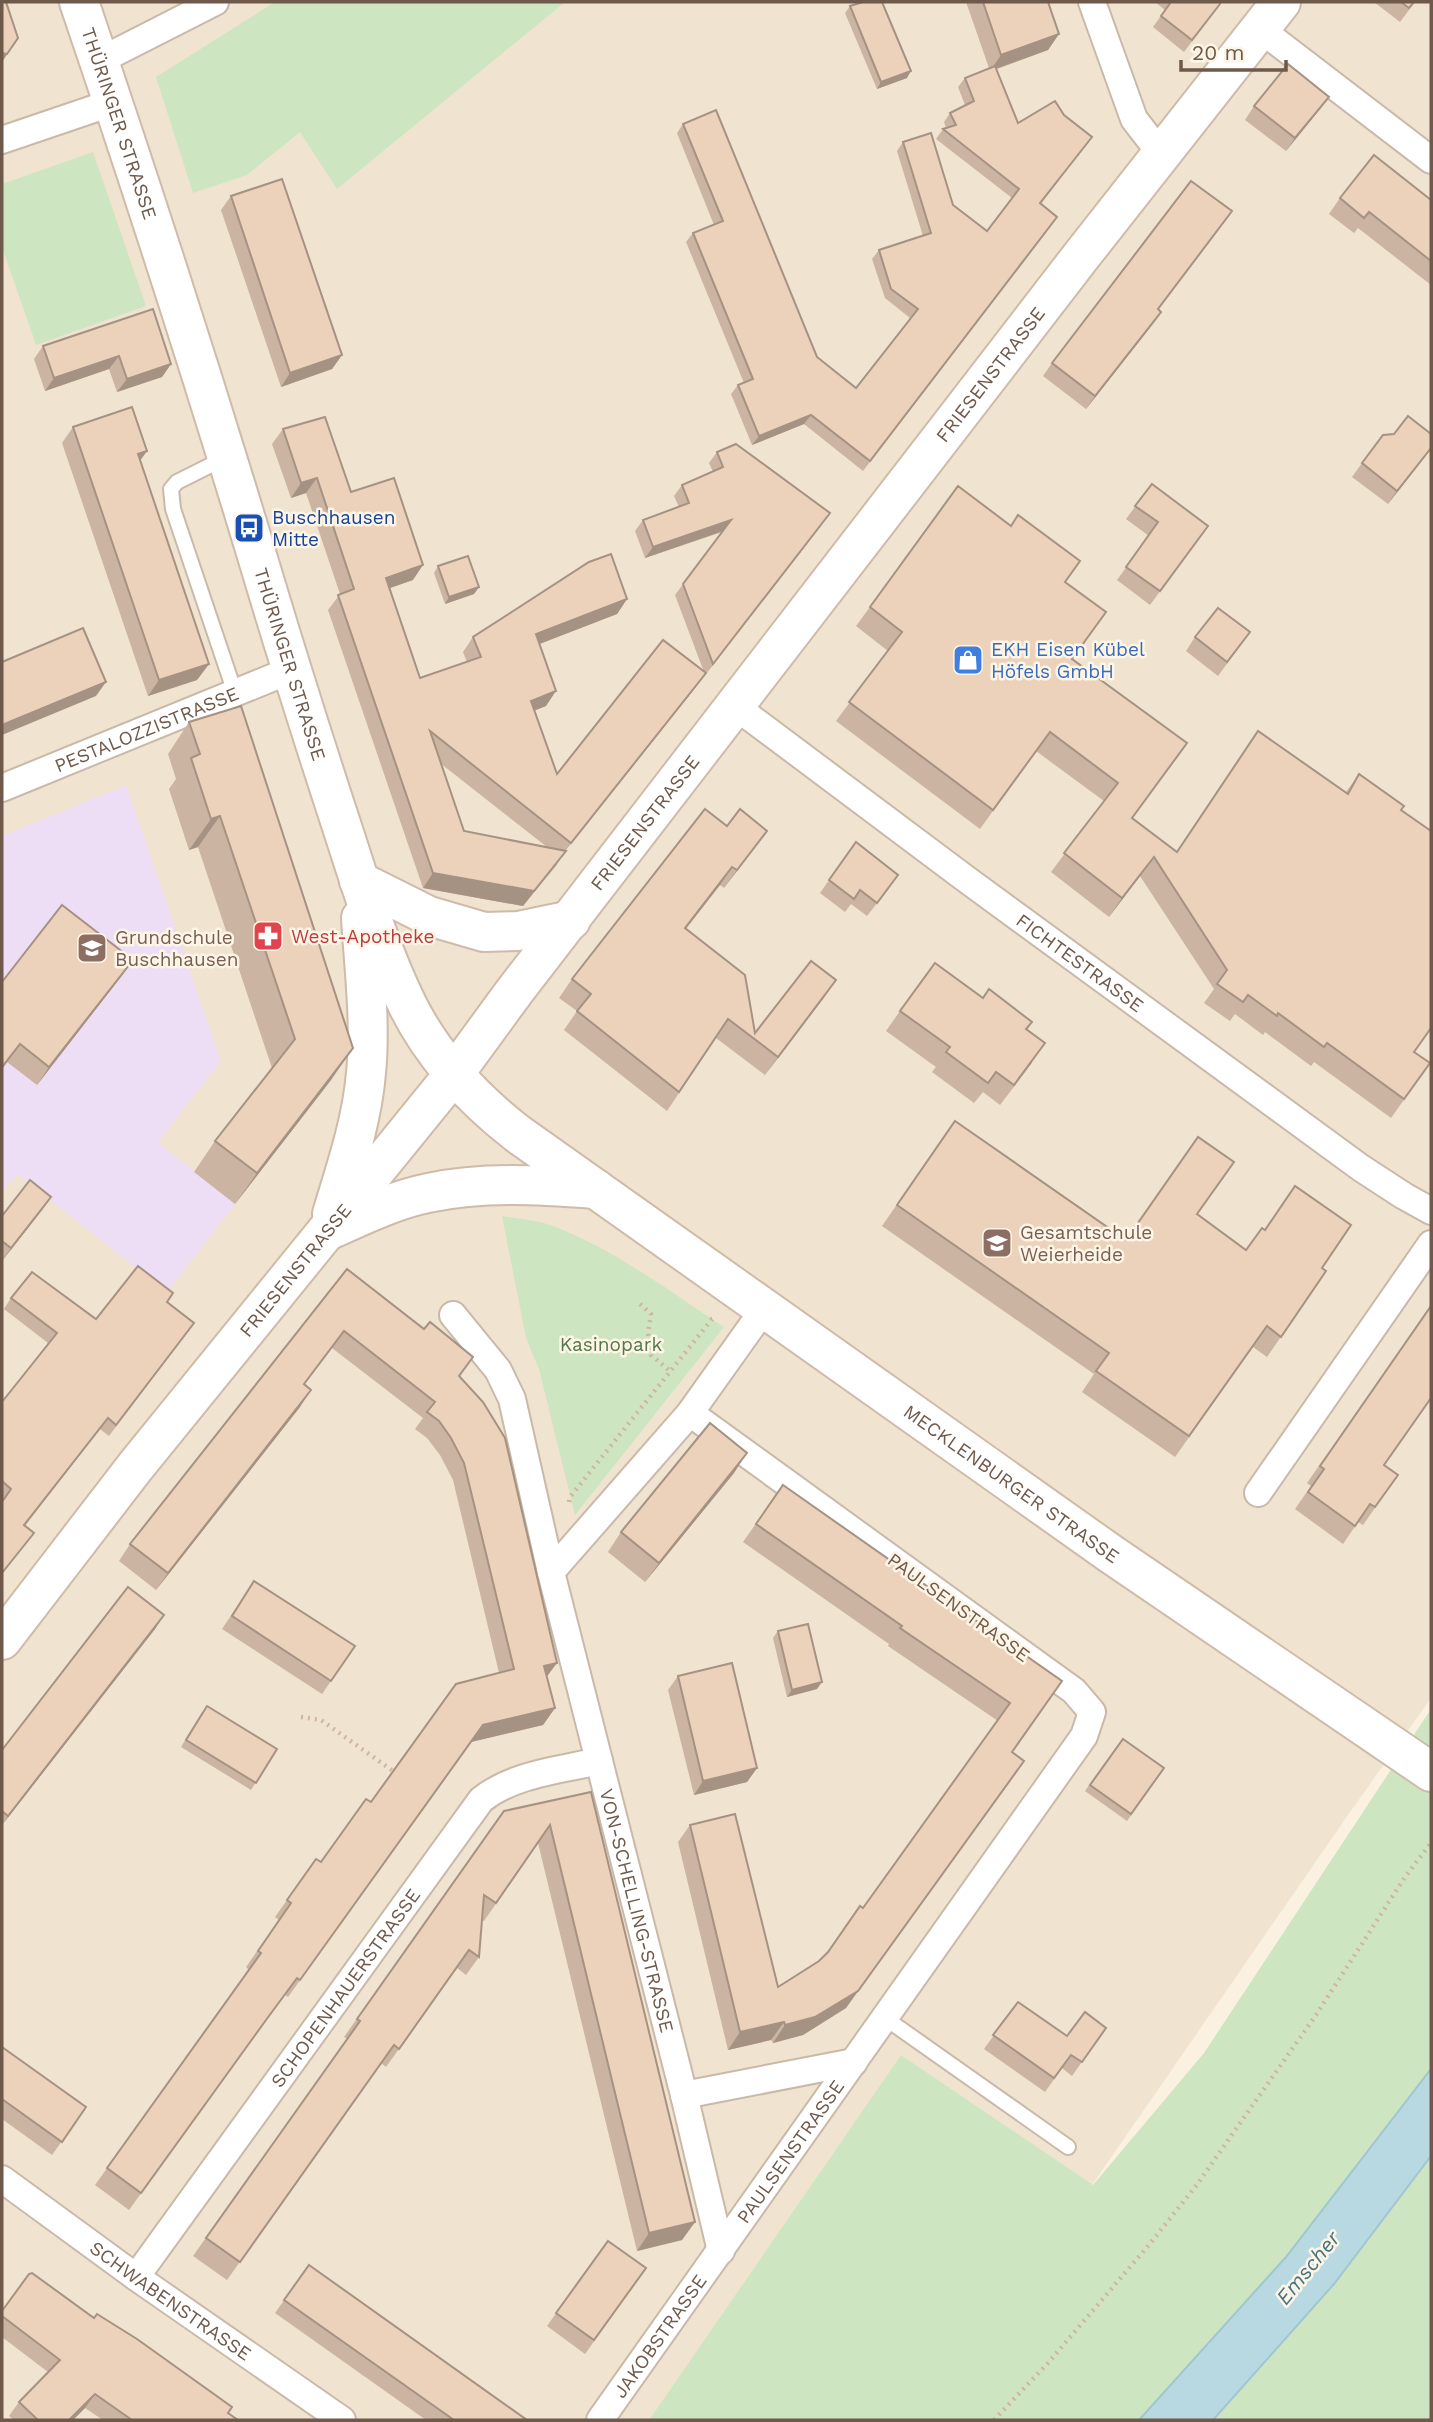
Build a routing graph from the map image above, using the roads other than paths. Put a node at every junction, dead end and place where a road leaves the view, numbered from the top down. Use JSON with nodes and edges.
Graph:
{"nodes":[{"id":1,"x":79,"y":2,"type":"edge"},
{"id":2,"x":215,"y":2,"type":"edge"},
{"id":3,"x":1092,"y":2,"type":"edge"},
{"id":4,"x":1271,"y":15,"type":"edge"},
{"id":5,"x":99,"y":61,"type":"junction"},
{"id":6,"x":111,"y":103,"type":"junction"},
{"id":7,"x":2,"y":140,"type":"edge"},
{"id":8,"x":1161,"y":154,"type":"junction"},
{"id":9,"x":1431,"y":160,"type":"edge"},
{"id":10,"x":226,"y":457,"type":"junction"},
{"id":11,"x":291,"y":670,"type":"junction"},
{"id":12,"x":235,"y":693,"type":"junction"},
{"id":13,"x":735,"y":706,"type":"junction"},
{"id":14,"x":2,"y":788,"type":"edge"},
{"id":15,"x":359,"y":881,"type":"junction"},
{"id":16,"x":571,"y":920,"type":"junction"},
{"id":17,"x":454,"y":1074,"type":"junction"},
{"id":18,"x":596,"y":1189,"type":"junction"},
{"id":19,"x":1431,"y":1211,"type":"edge"},
{"id":20,"x":327,"y":1231,"type":"junction"},
{"id":21,"x":1431,"y":1244,"type":"edge"},
{"id":22,"x":764,"y":1309,"type":"junction"},
{"id":23,"x":453,"y":1315,"type":"dead end"},
{"id":24,"x":690,"y":1413,"type":"junction"},
{"id":25,"x":1258,"y":1493,"type":"dead end"},
{"id":26,"x":551,"y":1572,"type":"junction"},
{"id":27,"x":2,"y":1640,"type":"edge"},
{"id":28,"x":599,"y":1762,"type":"junction"},
{"id":29,"x":1431,"y":1772,"type":"edge"},
{"id":30,"x":886,"y":2018,"type":"junction"},
{"id":31,"x":854,"y":2062,"type":"junction"},
{"id":32,"x":684,"y":2095,"type":"junction"},
{"id":33,"x":1069,"y":2147,"type":"dead end"},
{"id":34,"x":2,"y":2179,"type":"edge"},
{"id":35,"x":721,"y":2251,"type":"junction"},
{"id":36,"x":136,"y":2277,"type":"junction"},
{"id":37,"x":342,"y":2420,"type":"edge"},
{"id":38,"x":600,"y":2420,"type":"edge"}],
"edges":[{"from":1,"to":5,"type":"street","name":"THÜRINGER STRASSE"},
{"from":2,"to":5,"type":"street"},
{"from":3,"to":8,"type":"street"},
{"from":4,"to":8,"type":"street","name":"FRIESENSTRASSE"},
{"from":4,"to":9,"type":"street"},
{"from":5,"to":6,"type":"street","name":"THÜRINGER STRASSE"},
{"from":6,"to":7,"type":"street"},
{"from":6,"to":10,"type":"street","name":"THÜRINGER STRASSE"},
{"from":8,"to":13,"type":"street","name":"FRIESENSTRASSE"},
{"from":10,"to":11,"type":"street","name":"THÜRINGER STRASSE"},
{"from":10,"to":12,"type":"lane"},
{"from":11,"to":12,"type":"street","name":"PESTALOZZISTRASSE"},
{"from":11,"to":15,"type":"street","name":"THÜRINGER STRASSE"},
{"from":12,"to":14,"type":"street","name":"PESTALOZZISTRASSE"},
{"from":13,"to":16,"type":"street","name":"FRIESENSTRASSE"},
{"from":13,"to":19,"type":"street","name":"FICHTESTRASSE"},
{"from":15,"to":16,"type":"street"},
{"from":15,"to":17,"type":"street","name":"THÜRINGER STRASSE"},
{"from":15,"to":20,"type":"street"},
{"from":16,"to":17,"type":"street","name":"FRIESENSTRASSE"},
{"from":17,"to":18,"type":"street","name":"MECKLENBURGER STRASSE"},
{"from":17,"to":20,"type":"street","name":"FRIESENSTRASSE"},
{"from":18,"to":20,"type":"street"},
{"from":18,"to":22,"type":"street","name":"MECKLENBURGER STRASSE"},
{"from":20,"to":27,"type":"street","name":"FRIESENSTRASSE"},
{"from":21,"to":25,"type":"street"},
{"from":22,"to":24,"type":"street"},
{"from":22,"to":29,"type":"street","name":"MECKLENBURGER STRASSE"},
{"from":23,"to":26,"type":"street","name":"VON-SCHELLING-STRASSE"},
{"from":24,"to":26,"type":"street"},
{"from":24,"to":30,"type":"street","name":"PAULSENSTRASSE"},
{"from":26,"to":28,"type":"street","name":"VON-SCHELLING-STRASSE"},
{"from":28,"to":32,"type":"street","name":"VON-SCHELLING-STRASSE"},
{"from":28,"to":36,"type":"street","name":"SCHOPENHAUERSTRASSE"},
{"from":30,"to":31,"type":"street","name":"PAULSENSTRASSE"},
{"from":30,"to":33,"type":"lane"},
{"from":31,"to":32,"type":"street"},
{"from":31,"to":35,"type":"street","name":"PAULSENSTRASSE"},
{"from":32,"to":35,"type":"street","name":"VON-SCHELLING-STRASSE"},
{"from":34,"to":36,"type":"street","name":"SCHWABENSTRASSE"},
{"from":35,"to":38,"type":"street","name":"JAKOBSTRASSE"},
{"from":36,"to":37,"type":"street","name":"SCHWABENSTRASSE"}]}
